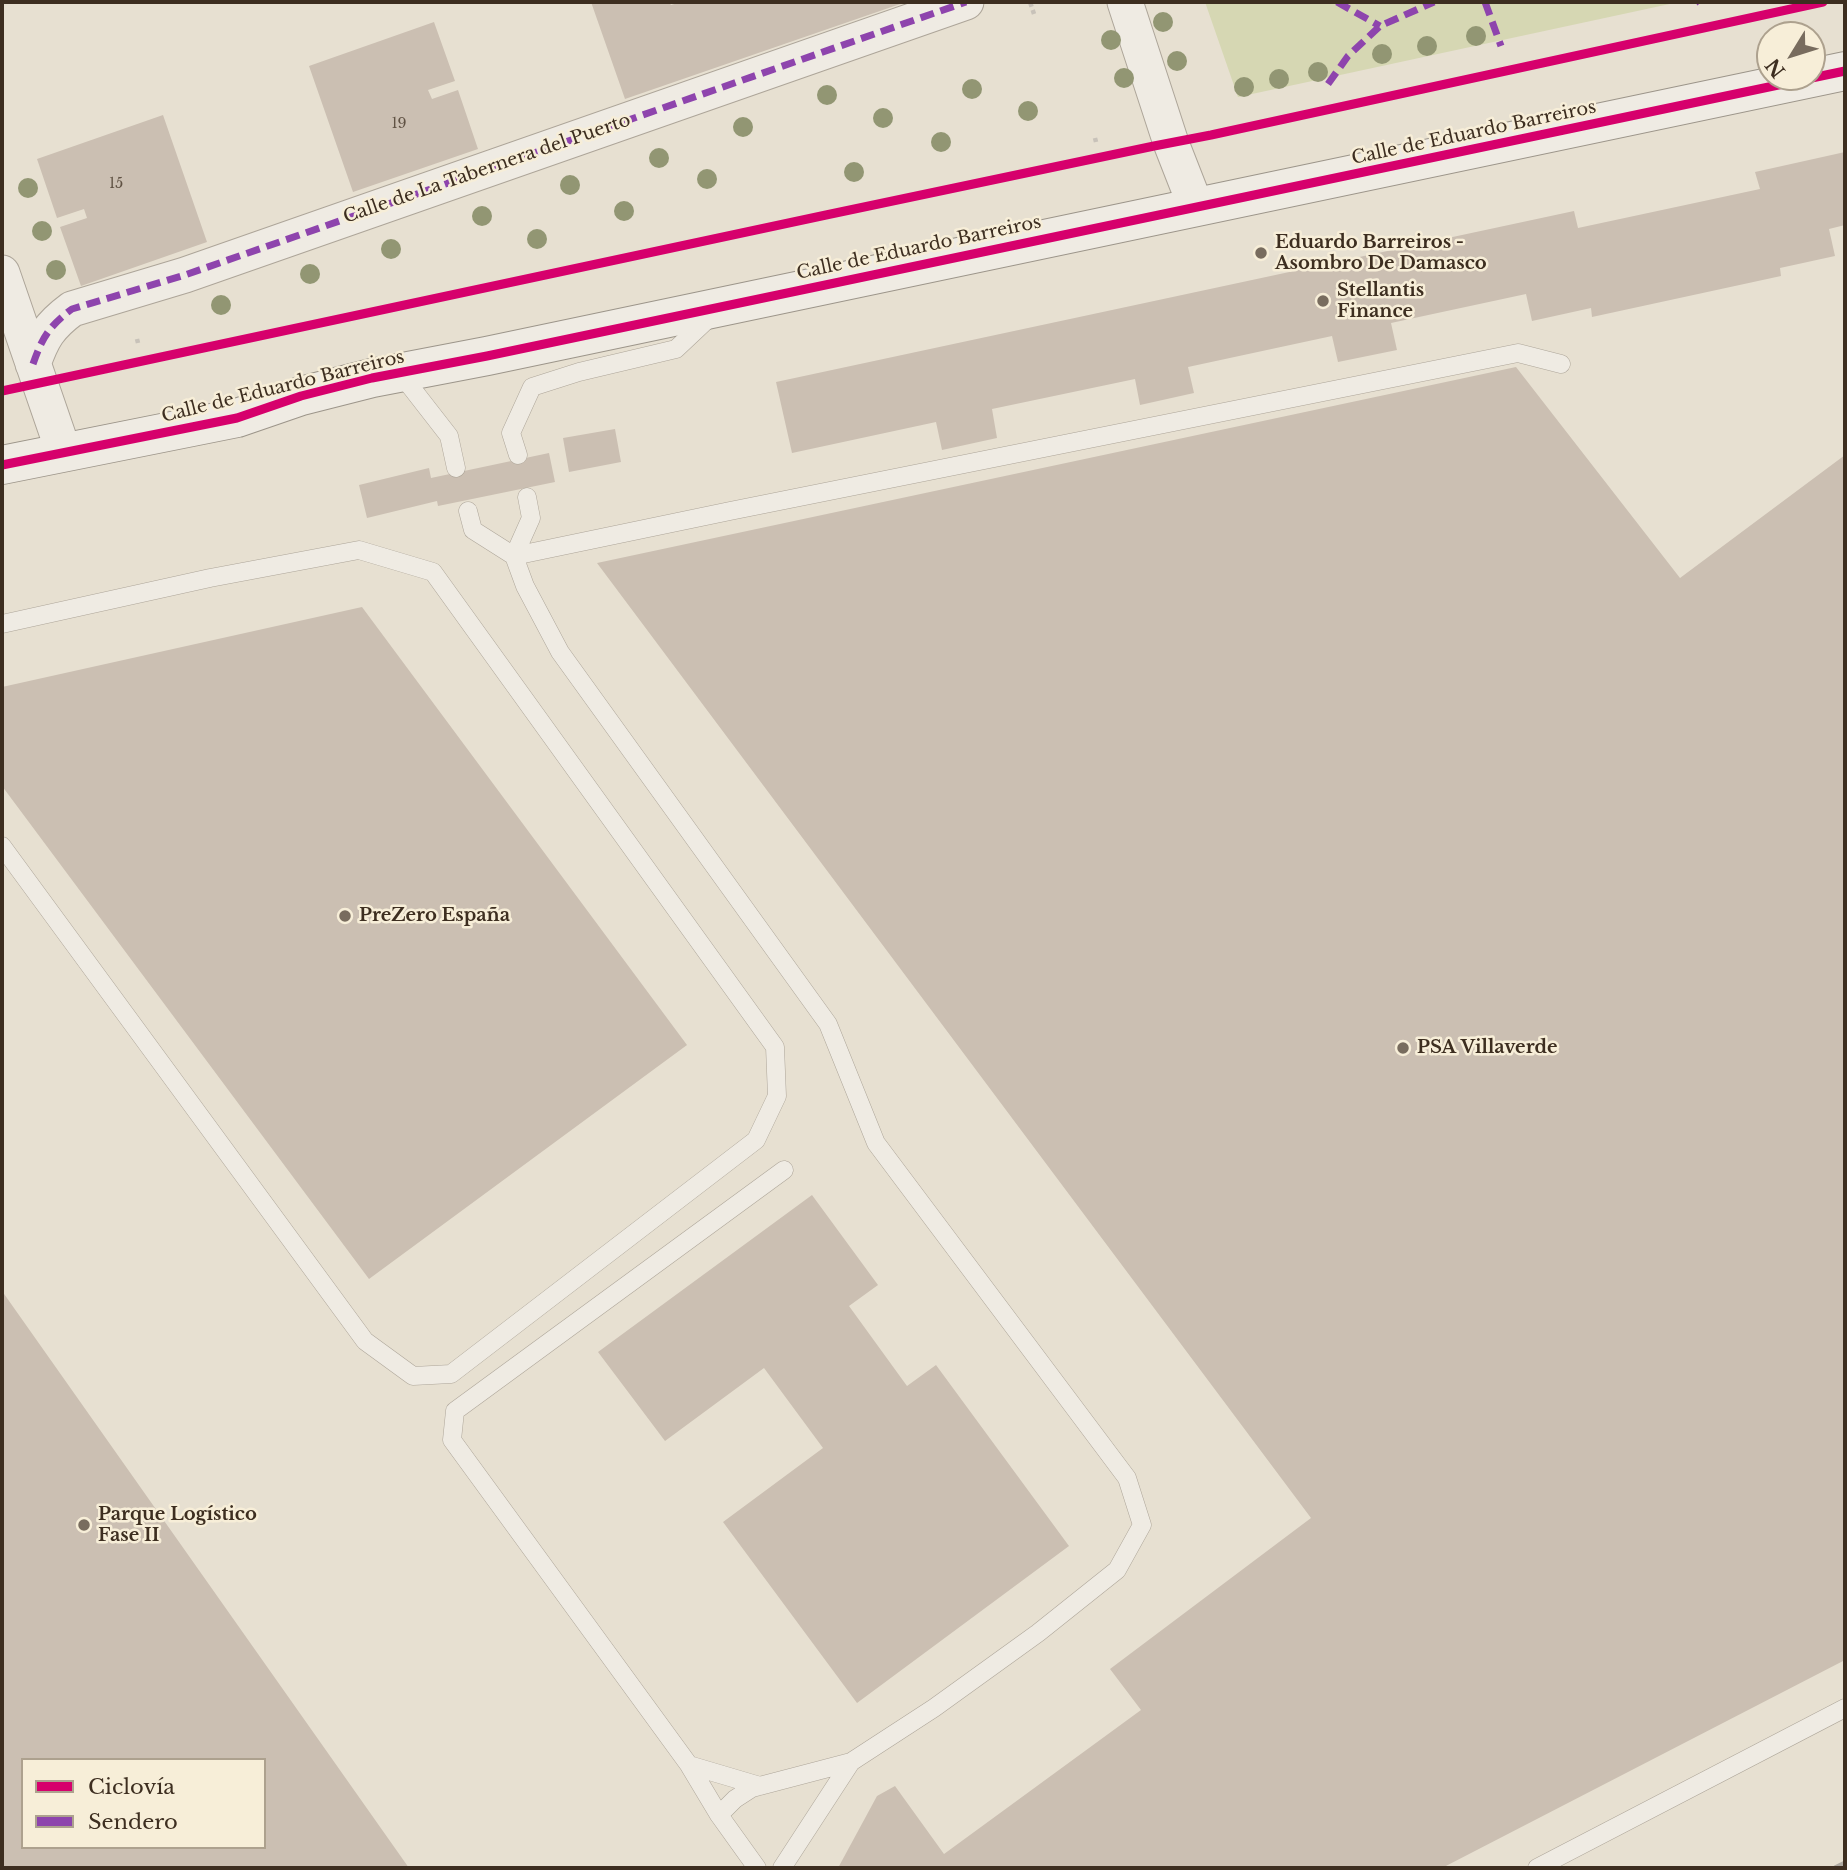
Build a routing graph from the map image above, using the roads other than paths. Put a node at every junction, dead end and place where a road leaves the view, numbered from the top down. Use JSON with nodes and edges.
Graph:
{"nodes":[{"id":1,"x":966,"y":2,"type":"edge"},
{"id":2,"x":1125,"y":2,"type":"edge"},
{"id":3,"x":1845,"y":71,"type":"edge"},
{"id":4,"x":1196,"y":207,"type":"junction"},
{"id":5,"x":2,"y":273,"type":"edge"},
{"id":6,"x":722,"y":305,"type":"junction"},
{"id":7,"x":33,"y":364,"type":"junction"},
{"id":8,"x":1561,"y":364,"type":"dead end"},
{"id":9,"x":400,"y":373,"type":"junction"},
{"id":10,"x":64,"y":453,"type":"junction"},
{"id":11,"x":518,"y":455,"type":"dead end"},
{"id":12,"x":2,"y":465,"type":"edge"},
{"id":13,"x":456,"y":468,"type":"dead end"},
{"id":14,"x":527,"y":497,"type":"dead end"},
{"id":15,"x":468,"y":511,"type":"dead end"},
{"id":16,"x":514,"y":556,"type":"junction"},
{"id":17,"x":2,"y":624,"type":"edge"},
{"id":18,"x":2,"y":846,"type":"edge"},
{"id":19,"x":784,"y":1170,"type":"dead end"},
{"id":20,"x":1845,"y":1708,"type":"edge"},
{"id":21,"x":851,"y":1762,"type":"junction"},
{"id":22,"x":689,"y":1765,"type":"junction"},
{"id":23,"x":760,"y":1786,"type":"junction"},
{"id":24,"x":719,"y":1815,"type":"junction"},
{"id":25,"x":757,"y":1868,"type":"edge"},
{"id":26,"x":782,"y":1868,"type":"edge"},
{"id":27,"x":1537,"y":1868,"type":"edge"}],
"edges":[{"from":1,"to":7,"type":"street","name":"Calle de La Tabernera del Puerto"},
{"from":2,"to":4,"type":"street"},
{"from":3,"to":4,"type":"street","name":"Calle de Eduardo Barreiros"},
{"from":4,"to":6,"type":"street","name":"Calle de Eduardo Barreiros"},
{"from":5,"to":7,"type":"street"},
{"from":6,"to":9,"type":"street","name":"Calle de Eduardo Barreiros"},
{"from":6,"to":11,"type":"lane"},
{"from":7,"to":10,"type":"street"},
{"from":8,"to":16,"type":"lane"},
{"from":9,"to":10,"type":"street","name":"Calle de Eduardo Barreiros"},
{"from":9,"to":13,"type":"lane"},
{"from":10,"to":12,"type":"street","name":"Calle de Eduardo Barreiros"},
{"from":14,"to":16,"type":"lane"},
{"from":15,"to":16,"type":"lane"},
{"from":16,"to":21,"type":"lane"},
{"from":17,"to":18,"type":"lane"},
{"from":19,"to":22,"type":"lane"},
{"from":20,"to":27,"type":"lane"},
{"from":21,"to":23,"type":"lane"},
{"from":21,"to":26,"type":"lane"},
{"from":22,"to":23,"type":"lane"},
{"from":22,"to":24,"type":"lane"},
{"from":23,"to":24,"type":"lane"},
{"from":24,"to":25,"type":"lane"}]}
